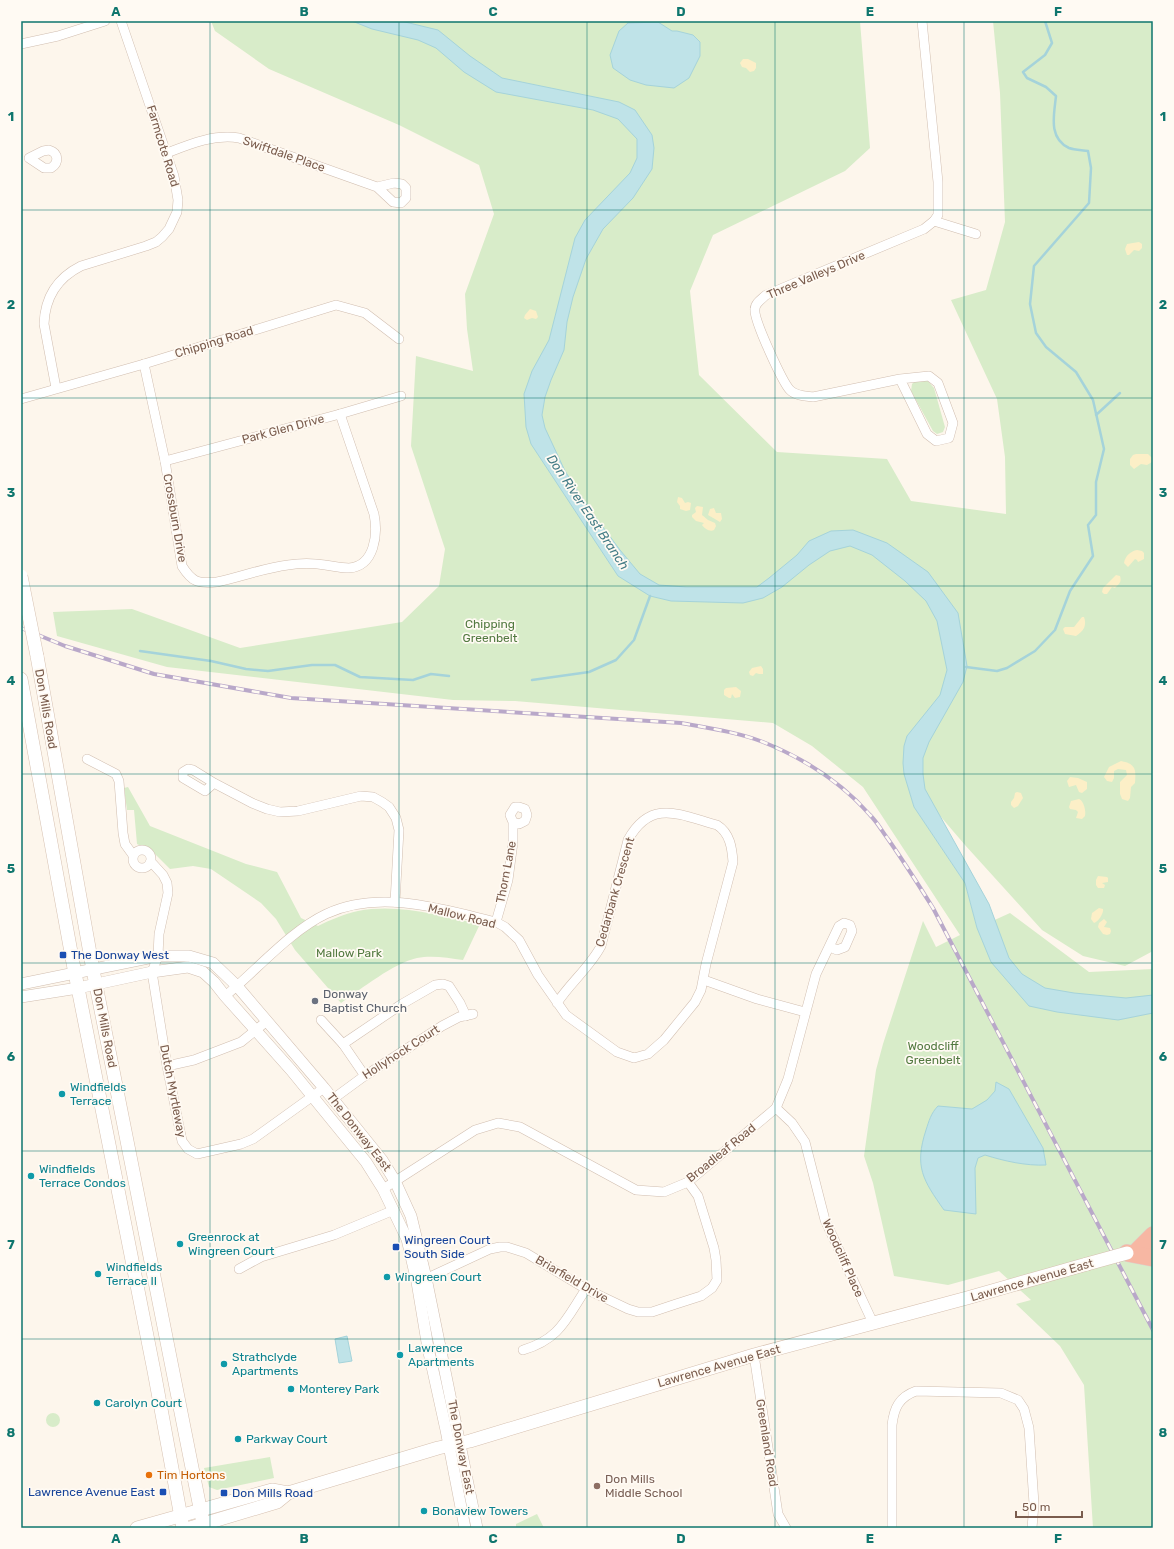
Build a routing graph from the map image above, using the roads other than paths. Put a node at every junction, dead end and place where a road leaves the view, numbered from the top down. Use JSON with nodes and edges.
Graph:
{"nodes":[{"id":1,"x":105,"y":21,"type":"edge"},
{"id":2,"x":121,"y":21,"type":"edge"},
{"id":3,"x":922,"y":21,"type":"edge"},
{"id":4,"x":21,"y":44,"type":"edge"},
{"id":5,"x":166,"y":153,"type":"junction"},
{"id":6,"x":376,"y":187,"type":"dead end"},
{"id":7,"x":934,"y":221,"type":"junction"},
{"id":8,"x":976,"y":234,"type":"dead end"},
{"id":9,"x":399,"y":339,"type":"dead end"},
{"id":10,"x":144,"y":364,"type":"junction"},
{"id":11,"x":900,"y":379,"type":"junction"},
{"id":12,"x":56,"y":388,"type":"junction"},
{"id":13,"x":401,"y":396,"type":"dead end"},
{"id":14,"x":21,"y":399,"type":"edge"},
{"id":15,"x":340,"y":414,"type":"junction"},
{"id":16,"x":165,"y":461,"type":"junction"},
{"id":17,"x":21,"y":574,"type":"edge"},
{"id":18,"x":21,"y":679,"type":"edge"},
{"id":19,"x":88,"y":759,"type":"dead end"},
{"id":20,"x":214,"y":783,"type":"dead end"},
{"id":21,"x":513,"y":822,"type":"dead end"},
{"id":22,"x":133,"y":855,"type":"junction"},
{"id":23,"x":150,"y":863,"type":"junction"},
{"id":24,"x":395,"y":902,"type":"junction"},
{"id":25,"x":496,"y":922,"type":"junction"},
{"id":26,"x":830,"y":948,"type":"dead end"},
{"id":27,"x":158,"y":956,"type":"junction"},
{"id":28,"x":93,"y":970,"type":"junction"},
{"id":29,"x":152,"y":972,"type":"junction"},
{"id":30,"x":75,"y":974,"type":"junction"},
{"id":31,"x":704,"y":980,"type":"junction"},
{"id":32,"x":21,"y":984,"type":"edge"},
{"id":33,"x":97,"y":984,"type":"junction"},
{"id":34,"x":238,"y":986,"type":"junction"},
{"id":35,"x":78,"y":988,"type":"junction"},
{"id":36,"x":225,"y":996,"type":"junction"},
{"id":37,"x":21,"y":997,"type":"edge"},
{"id":38,"x":557,"y":1003,"type":"junction"},
{"id":39,"x":805,"y":1012,"type":"junction"},
{"id":40,"x":321,"y":1020,"type":"dead end"},
{"id":41,"x":267,"y":1021,"type":"junction"},
{"id":42,"x":256,"y":1031,"type":"junction"},
{"id":43,"x":342,"y":1044,"type":"junction"},
{"id":44,"x":167,"y":1066,"type":"junction"},
{"id":45,"x":365,"y":1076,"type":"junction"},
{"id":46,"x":324,"y":1088,"type":"junction"},
{"id":47,"x":313,"y":1097,"type":"junction"},
{"id":48,"x":333,"y":1099,"type":"junction"},
{"id":49,"x":776,"y":1108,"type":"junction"},
{"id":50,"x":395,"y":1181,"type":"junction"},
{"id":51,"x":688,"y":1182,"type":"junction"},
{"id":52,"x":383,"y":1189,"type":"junction"},
{"id":53,"x":394,"y":1210,"type":"junction"},
{"id":54,"x":1153,"y":1235,"type":"edge"},
{"id":55,"x":1139,"y":1250,"type":"edge"},
{"id":56,"x":1153,"y":1258,"type":"edge"},
{"id":57,"x":239,"y":1269,"type":"dead end"},
{"id":58,"x":422,"y":1280,"type":"junction"},
{"id":59,"x":586,"y":1289,"type":"junction"},
{"id":60,"x":873,"y":1323,"type":"junction"},
{"id":61,"x":523,"y":1350,"type":"dead end"},
{"id":62,"x":754,"y":1355,"type":"junction"},
{"id":63,"x":455,"y":1444,"type":"junction"},
{"id":64,"x":288,"y":1492,"type":"junction"},
{"id":65,"x":200,"y":1510,"type":"junction"},
{"id":66,"x":182,"y":1522,"type":"edge"},
{"id":67,"x":203,"y":1526,"type":"edge"},
{"id":68,"x":137,"y":1528,"type":"edge"},
{"id":69,"x":190,"y":1528,"type":"edge"},
{"id":70,"x":465,"y":1528,"type":"edge"},
{"id":71,"x":477,"y":1528,"type":"edge"},
{"id":72,"x":786,"y":1528,"type":"edge"},
{"id":73,"x":892,"y":1528,"type":"edge"},
{"id":74,"x":1032,"y":1528,"type":"edge"}],
"edges":[{"from":1,"to":4,"type":"street"},
{"from":2,"to":5,"type":"street","name":"Farmcote Road"},
{"from":3,"to":7,"type":"street"},
{"from":5,"to":6,"type":"street","name":"Swiftdale Place"},
{"from":5,"to":12,"type":"street","name":"Farmcote Road"},
{"from":7,"to":8,"type":"street"},
{"from":7,"to":11,"type":"street","name":"Three Valleys Drive"},
{"from":9,"to":10,"type":"street","name":"Chipping Road"},
{"from":10,"to":12,"type":"street","name":"Chipping Road"},
{"from":10,"to":16,"type":"street","name":"Crossburn Drive"},
{"from":11,"to":11,"type":"street","name":"Three Valleys Drive"},
{"from":12,"to":14,"type":"street","name":"Chipping Road"},
{"from":13,"to":15,"type":"street","name":"Park Glen Drive"},
{"from":15,"to":16,"type":"street","name":"Park Glen Drive"},
{"from":15,"to":16,"type":"street","name":"Crossburn Drive"},
{"from":17,"to":28,"type":"main road","name":"Don Mills Road","bridge":true},
{"from":18,"to":30,"type":"main road","name":"Don Mills Road"},
{"from":19,"to":22,"type":"street"},
{"from":20,"to":24,"type":"street"},
{"from":21,"to":25,"type":"street","name":"Thorn Lane"},
{"from":22,"to":23,"type":"street"},
{"from":22,"to":23,"type":"street"},
{"from":23,"to":27,"type":"street"},
{"from":24,"to":25,"type":"street","name":"Mallow Road"},
{"from":24,"to":34,"type":"street","name":"Mallow Road"},
{"from":25,"to":38,"type":"street","name":"Mallow Road"},
{"from":26,"to":39,"type":"street","name":"Broadleaf Road"},
{"from":27,"to":28,"type":"street","name":"The Donway East"},
{"from":27,"to":29,"type":"street"},
{"from":27,"to":34,"type":"street","name":"The Donway East"},
{"from":28,"to":30,"type":"street"},
{"from":28,"to":33,"type":"main road","name":"Don Mills Road"},
{"from":29,"to":33,"type":"street","name":"The Donway East"},
{"from":29,"to":36,"type":"street","name":"The Donway East"},
{"from":29,"to":44,"type":"street","name":"Dutch Myrtleway"},
{"from":30,"to":32,"type":"street"},
{"from":30,"to":35,"type":"main road","name":"Don Mills Road"},
{"from":31,"to":38,"type":"street","name":"Mallow Road"},
{"from":31,"to":38,"type":"street","name":"Cedarbank Crescent"},
{"from":31,"to":39,"type":"street"},
{"from":33,"to":35,"type":"street"},
{"from":33,"to":65,"type":"main road","name":"Don Mills Road"},
{"from":34,"to":36,"type":"street","name":"Mallow Road"},
{"from":34,"to":41,"type":"street","name":"The Donway East"},
{"from":35,"to":37,"type":"street"},
{"from":35,"to":66,"type":"main road","name":"Don Mills Road"},
{"from":36,"to":42,"type":"street","name":"The Donway East"},
{"from":39,"to":49,"type":"street","name":"Broadleaf Road"},
{"from":40,"to":43,"type":"street"},
{"from":41,"to":42,"type":"street"},
{"from":41,"to":46,"type":"street","name":"The Donway East"},
{"from":42,"to":44,"type":"street"},
{"from":42,"to":47,"type":"street","name":"The Donway East"},
{"from":43,"to":45,"type":"street"},
{"from":43,"to":45,"type":"street","name":"Hollyhock Court"},
{"from":44,"to":47,"type":"street","name":"Dutch Myrtleway"},
{"from":45,"to":48,"type":"street","name":"Hollyhock Court"},
{"from":46,"to":47,"type":"street","name":"Dutch Myrtleway"},
{"from":46,"to":48,"type":"street","name":"The Donway East"},
{"from":47,"to":52,"type":"street","name":"The Donway East"},
{"from":48,"to":50,"type":"street","name":"The Donway East"},
{"from":49,"to":51,"type":"street","name":"Broadleaf Road"},
{"from":49,"to":60,"type":"street","name":"Woodcliff Place"},
{"from":50,"to":51,"type":"street","name":"Broadleaf Road"},
{"from":50,"to":52,"type":"street","name":"Broadleaf Road"},
{"from":50,"to":58,"type":"street","name":"The Donway East"},
{"from":51,"to":59,"type":"street","name":"Briarfield Drive"},
{"from":52,"to":53,"type":"street","name":"The Donway East"},
{"from":53,"to":57,"type":"street"},
{"from":53,"to":58,"type":"street","name":"The Donway East"},
{"from":54,"to":55,"type":"highway"},
{"from":55,"to":56,"type":"highway"},
{"from":55,"to":60,"type":"main road","name":"Lawrence Avenue East","bridge":true},
{"from":58,"to":59,"type":"street","name":"Briarfield Drive"},
{"from":58,"to":63,"type":"street","name":"The Donway East"},
{"from":59,"to":61,"type":"street"},
{"from":60,"to":62,"type":"main road","name":"Lawrence Avenue East"},
{"from":62,"to":63,"type":"main road","name":"Lawrence Avenue East"},
{"from":62,"to":72,"type":"street","name":"Greenland Road"},
{"from":63,"to":64,"type":"main road","name":"Lawrence Avenue East"},
{"from":63,"to":70,"type":"street","name":"The Donway East"},
{"from":63,"to":71,"type":"street","name":"The Donway East"},
{"from":64,"to":65,"type":"main road","name":"Lawrence Avenue East"},
{"from":64,"to":67,"type":"main road","name":"Lawrence Avenue East"},
{"from":65,"to":66,"type":"main road","name":"Lawrence Avenue East"},
{"from":65,"to":67,"type":"main road","name":"Don Mills Road"},
{"from":66,"to":68,"type":"main road","name":"Lawrence Avenue East"},
{"from":67,"to":69,"type":"main road","name":"Lawrence Avenue East"},
{"from":73,"to":74,"type":"street"}]}
